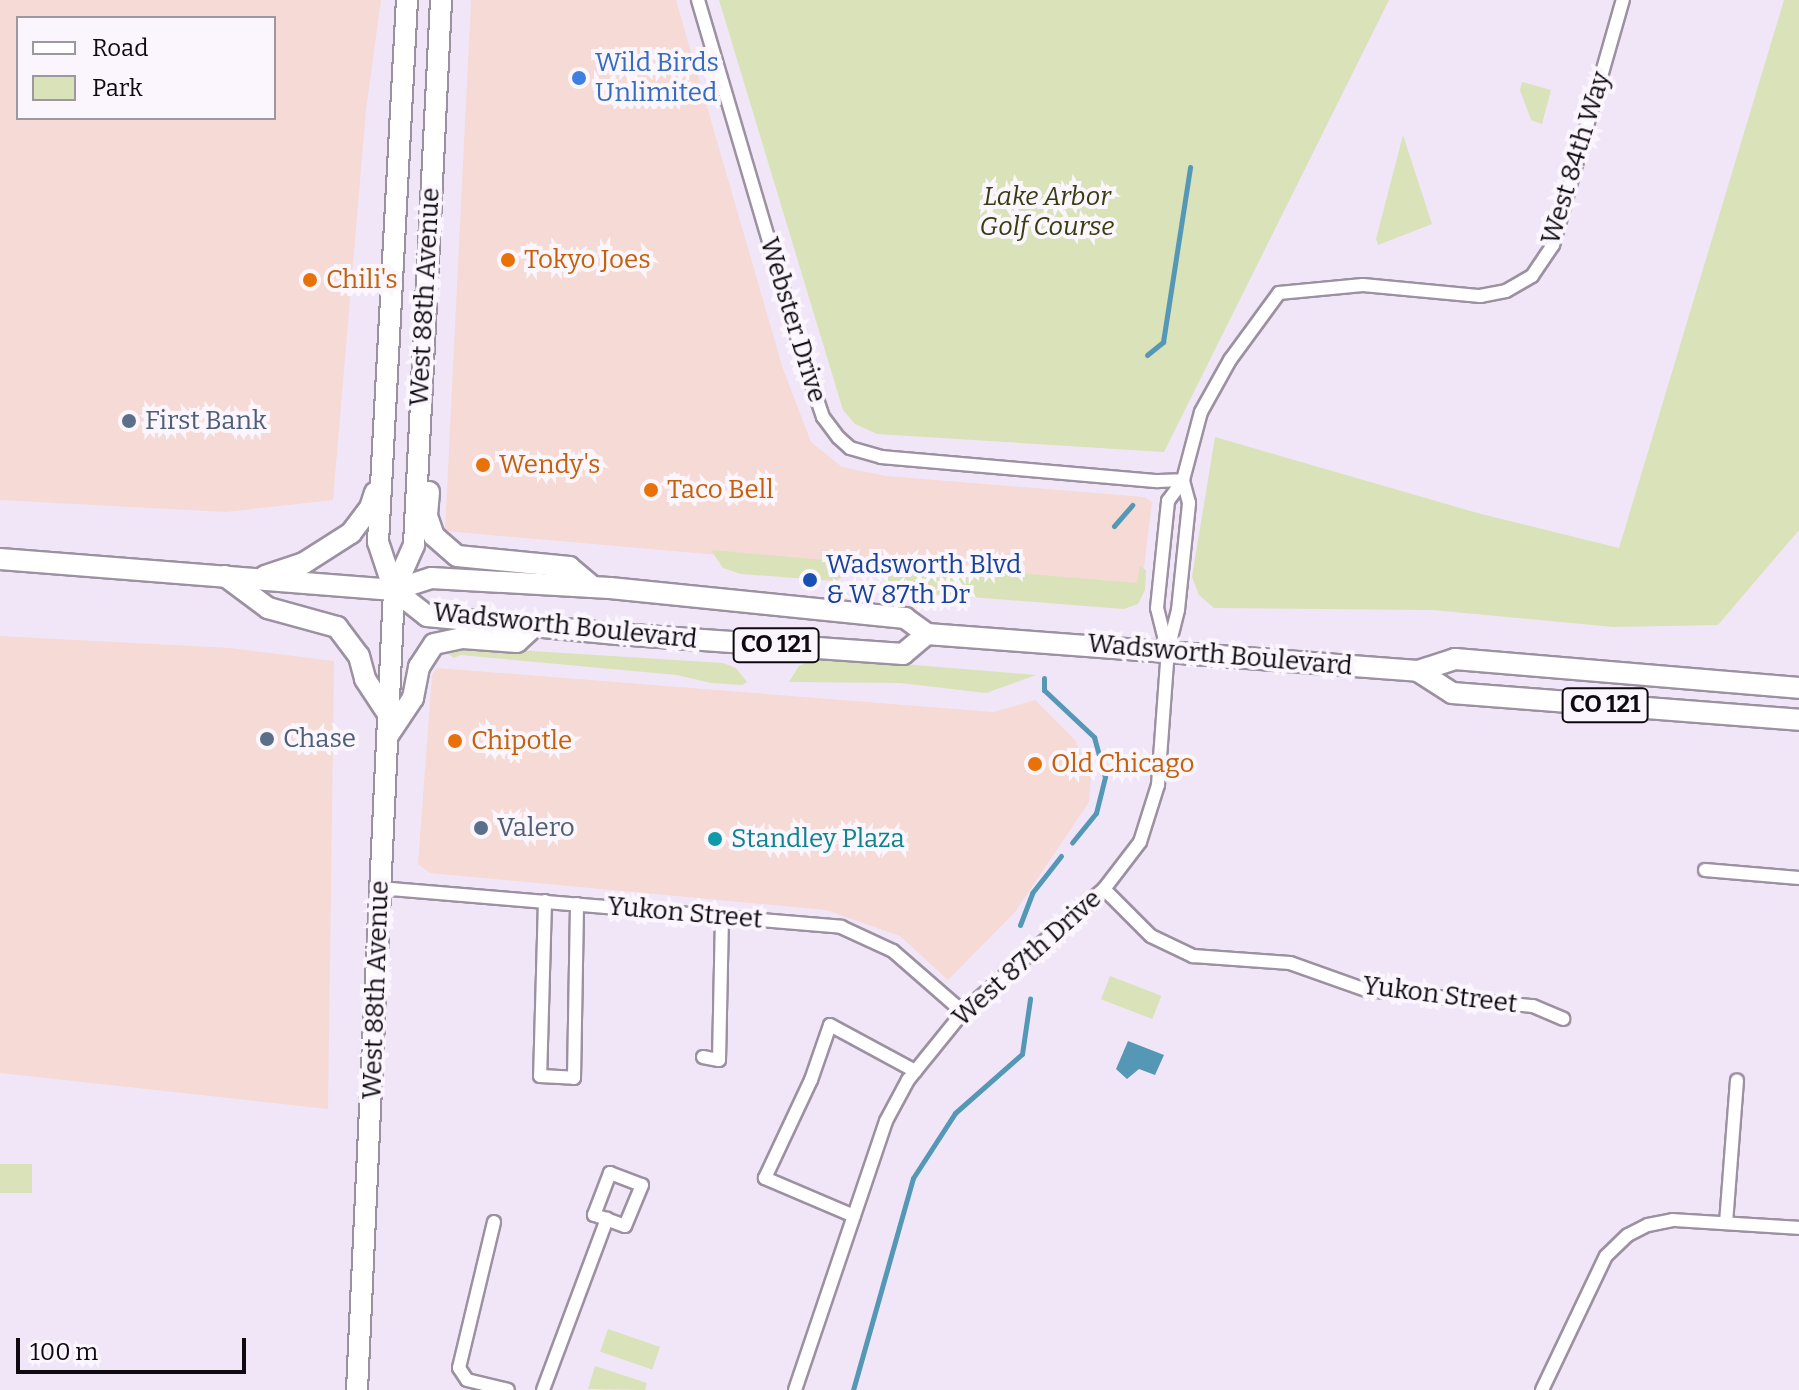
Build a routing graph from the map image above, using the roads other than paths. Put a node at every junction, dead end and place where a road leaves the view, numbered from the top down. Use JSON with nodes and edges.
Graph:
{"nodes":[{"id":1,"x":407,"y":0,"type":"edge"},
{"id":2,"x":441,"y":0,"type":"edge"},
{"id":3,"x":698,"y":0,"type":"edge"},
{"id":4,"x":1623,"y":0,"type":"edge"},
{"id":5,"x":417,"y":455,"type":"junction"},
{"id":6,"x":382,"y":471,"type":"junction"},
{"id":7,"x":1183,"y":480,"type":"junction"},
{"id":8,"x":0,"y":559,"type":"edge"},
{"id":9,"x":225,"y":576,"type":"junction"},
{"id":10,"x":258,"y":579,"type":"junction"},
{"id":11,"x":593,"y":587,"type":"junction"},
{"id":12,"x":394,"y":590,"type":"junction"},
{"id":13,"x":534,"y":626,"type":"junction"},
{"id":14,"x":927,"y":634,"type":"junction"},
{"id":15,"x":1168,"y":650,"type":"junction"},
{"id":16,"x":1418,"y":671,"type":"junction"},
{"id":17,"x":1799,"y":688,"type":"edge"},
{"id":18,"x":388,"y":714,"type":"junction"},
{"id":19,"x":1799,"y":720,"type":"edge"},
{"id":20,"x":387,"y":737,"type":"junction"},
{"id":21,"x":1705,"y":870,"type":"dead end"},
{"id":22,"x":1799,"y":878,"type":"edge"},
{"id":23,"x":379,"y":888,"type":"junction"},
{"id":24,"x":1104,"y":889,"type":"junction"},
{"id":25,"x":545,"y":901,"type":"junction"},
{"id":26,"x":577,"y":904,"type":"junction"},
{"id":27,"x":722,"y":916,"type":"junction"},
{"id":28,"x":963,"y":1012,"type":"junction"},
{"id":29,"x":1563,"y":1019,"type":"dead end"},
{"id":30,"x":703,"y":1057,"type":"dead end"},
{"id":31,"x":915,"y":1071,"type":"junction"},
{"id":32,"x":1737,"y":1080,"type":"dead end"},
{"id":33,"x":854,"y":1216,"type":"junction"},
{"id":34,"x":607,"y":1219,"type":"junction"},
{"id":35,"x":494,"y":1222,"type":"dead end"},
{"id":36,"x":1726,"y":1223,"type":"junction"},
{"id":37,"x":1799,"y":1228,"type":"edge"},
{"id":38,"x":357,"y":1390,"type":"edge"},
{"id":39,"x":508,"y":1390,"type":"edge"},
{"id":40,"x":543,"y":1390,"type":"edge"},
{"id":41,"x":795,"y":1390,"type":"edge"},
{"id":42,"x":1542,"y":1390,"type":"edge"}],
"edges":[{"from":1,"to":6,"type":"main road","name":"West 88th Avenue"},
{"from":2,"to":5,"type":"main road","name":"West 88th Avenue"},
{"from":3,"to":7,"type":"street","name":"Webster Drive"},
{"from":4,"to":7,"type":"street","name":"West 84th Way"},
{"from":5,"to":11,"type":"main road"},
{"from":5,"to":12,"type":"main road","name":"West 88th Avenue"},
{"from":6,"to":10,"type":"main road"},
{"from":6,"to":12,"type":"main road","name":"West 88th Avenue"},
{"from":7,"to":15,"type":"street","name":"West 84th Way"},
{"from":7,"to":15,"type":"street","name":"West 84th Way"},
{"from":8,"to":9,"type":"main road","name":"Wadsworth Boulevard","number":"CO 121"},
{"from":9,"to":10,"type":"main road","name":"Wadsworth Boulevard","number":"CO 121"},
{"from":9,"to":18,"type":"main road"},
{"from":10,"to":12,"type":"main road","name":"Wadsworth Boulevard","number":"CO 121"},
{"from":11,"to":12,"type":"main road","name":"Wadsworth Boulevard","number":"CO 121"},
{"from":11,"to":14,"type":"main road","name":"Wadsworth Boulevard","number":"CO 121"},
{"from":12,"to":13,"type":"main road","name":"Wadsworth Boulevard","number":"CO 121"},
{"from":12,"to":18,"type":"main road","name":"West 88th Avenue"},
{"from":13,"to":14,"type":"main road","name":"Wadsworth Boulevard","number":"CO 121"},
{"from":13,"to":20,"type":"main road"},
{"from":14,"to":15,"type":"main road","name":"Wadsworth Boulevard","number":"CO 121"},
{"from":15,"to":16,"type":"main road","name":"Wadsworth Boulevard","number":"CO 121"},
{"from":15,"to":24,"type":"street","name":"West 87th Drive"},
{"from":16,"to":17,"type":"main road","name":"Wadsworth Boulevard","number":"CO 121"},
{"from":16,"to":19,"type":"main road","name":"Wadsworth Boulevard","number":"CO 121"},
{"from":18,"to":20,"type":"main road","name":"West 88th Avenue"},
{"from":20,"to":23,"type":"main road","name":"West 88th Avenue"},
{"from":21,"to":22,"type":"street"},
{"from":23,"to":25,"type":"street","name":"Yukon Street"},
{"from":23,"to":38,"type":"main road","name":"West 88th Avenue"},
{"from":24,"to":28,"type":"street","name":"West 87th Drive"},
{"from":24,"to":29,"type":"street","name":"Yukon Street"},
{"from":25,"to":26,"type":"street","name":"Yukon Street"},
{"from":25,"to":26,"type":"street"},
{"from":26,"to":27,"type":"street","name":"Yukon Street"},
{"from":27,"to":28,"type":"street","name":"Yukon Street"},
{"from":27,"to":30,"type":"street"},
{"from":28,"to":31,"type":"street","name":"West 87th Drive"},
{"from":31,"to":33,"type":"street","name":"West 87th Drive"},
{"from":31,"to":33,"type":"street"},
{"from":32,"to":36,"type":"street"},
{"from":33,"to":41,"type":"street","name":"West 87th Drive"},
{"from":34,"to":34,"type":"street"},
{"from":34,"to":40,"type":"street"},
{"from":35,"to":39,"type":"street"},
{"from":36,"to":37,"type":"street"},
{"from":36,"to":42,"type":"street"}]}
